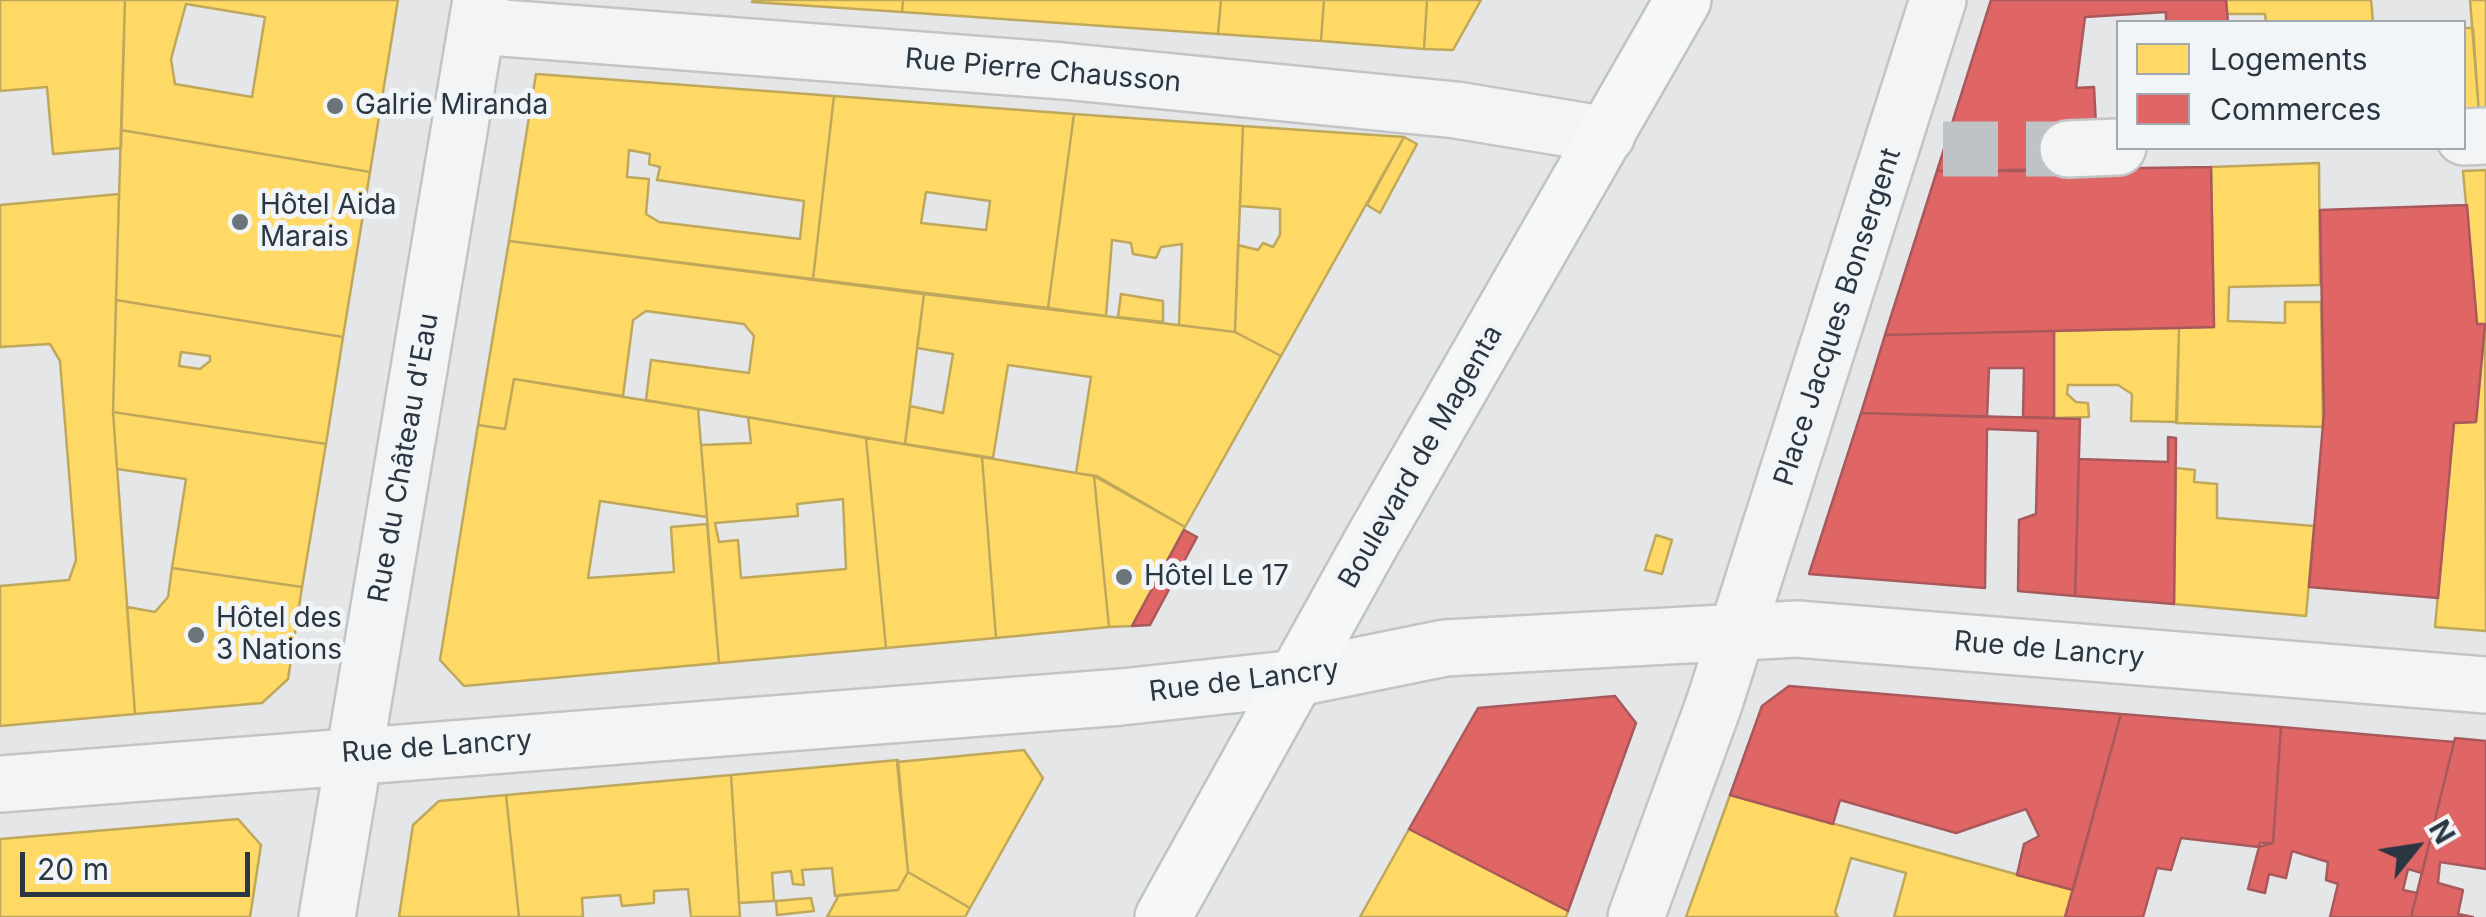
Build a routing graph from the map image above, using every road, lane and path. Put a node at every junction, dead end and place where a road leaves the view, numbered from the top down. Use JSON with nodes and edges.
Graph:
{"nodes":[{"id":1,"x":1683,"y":0,"type":"edge"},
{"id":2,"x":1938,"y":0,"type":"edge"},
{"id":3,"x":479,"y":13,"type":"edge"},
{"id":4,"x":1607,"y":135,"type":"junction"},
{"id":5,"x":1734,"y":632,"type":"junction"},
{"id":6,"x":1297,"y":678,"type":"junction"},
{"id":7,"x":2486,"y":685,"type":"edge"},
{"id":8,"x":355,"y":753,"type":"junction"},
{"id":9,"x":0,"y":784,"type":"edge"},
{"id":10,"x":328,"y":917,"type":"edge"},
{"id":11,"x":1163,"y":917,"type":"edge"},
{"id":12,"x":1636,"y":917,"type":"edge"}],
"edges":[{"from":1,"to":4,"type":"main road","name":"Boulevard de Magenta"},
{"from":2,"to":5,"type":"street","name":"Place Jacques Bonsergent"},
{"from":3,"to":4,"type":"street","name":"Rue Pierre Chausson"},
{"from":3,"to":8,"type":"street","name":"Rue du Château d'Eau"},
{"from":4,"to":6,"type":"main road","name":"Boulevard de Magenta"},
{"from":5,"to":6,"type":"street","name":"Rue de Lancry"},
{"from":5,"to":7,"type":"street","name":"Rue de Lancry"},
{"from":5,"to":12,"type":"street","name":"Place Jacques Bonsergent"},
{"from":6,"to":8,"type":"street","name":"Rue de Lancry"},
{"from":6,"to":11,"type":"main road","name":"Boulevard de Magenta"},
{"from":8,"to":9,"type":"street","name":"Rue de Lancry"},
{"from":8,"to":10,"type":"street","name":"Rue du Château d'Eau"}]}
